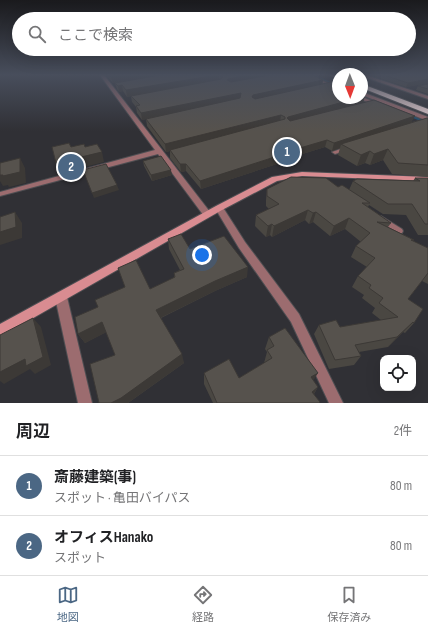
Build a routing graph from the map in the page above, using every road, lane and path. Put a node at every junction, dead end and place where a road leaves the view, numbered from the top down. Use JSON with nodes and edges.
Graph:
{"nodes":[{"id":1,"x":116,"y":94,"type":"edge"},
{"id":2,"x":382,"y":94,"type":"edge"},
{"id":3,"x":403,"y":94,"type":"edge"},
{"id":4,"x":415,"y":94,"type":"edge"},
{"id":5,"x":368,"y":95,"type":"edge"},
{"id":6,"x":428,"y":98,"type":"edge"},
{"id":7,"x":129,"y":100,"type":"dead end"},
{"id":8,"x":368,"y":101,"type":"edge"},
{"id":9,"x":122,"y":102,"type":"junction"},
{"id":10,"x":372,"y":103,"type":"junction"},
{"id":11,"x":428,"y":104,"type":"edge"},
{"id":12,"x":364,"y":105,"type":"edge"},
{"id":13,"x":428,"y":112,"type":"edge"},
{"id":14,"x":407,"y":118,"type":"edge"},
{"id":15,"x":428,"y":119,"type":"edge"},
{"id":16,"x":146,"y":122,"type":"edge"},
{"id":17,"x":139,"y":124,"type":"junction"},
{"id":18,"x":357,"y":145,"type":"edge"},
{"id":19,"x":335,"y":152,"type":"dead end"},
{"id":20,"x":164,"y":154,"type":"junction"},
{"id":21,"x":316,"y":174,"type":"junction"},
{"id":22,"x":428,"y":179,"type":"edge"},
{"id":23,"x":329,"y":183,"type":"edge"},
{"id":24,"x":0,"y":194,"type":"edge"},
{"id":25,"x":219,"y":208,"type":"junction"},
{"id":26,"x":373,"y":213,"type":"edge"},
{"id":27,"x":208,"y":214,"type":"junction"},
{"id":28,"x":399,"y":231,"type":"edge"},
{"id":29,"x":61,"y":297,"type":"junction"},
{"id":30,"x":0,"y":331,"type":"edge"},
{"id":31,"x":85,"y":403,"type":"edge"},
{"id":32,"x":336,"y":403,"type":"edge"}],
"edges":[{"from":1,"to":9,"type":"street"},
{"from":2,"to":13,"type":"highway"},
{"from":3,"to":11,"type":"highway"},
{"from":4,"to":6,"type":"street"},
{"from":5,"to":15,"type":"street"},
{"from":7,"to":9,"type":"street"},
{"from":8,"to":10,"type":"street"},
{"from":9,"to":17,"type":"street"},
{"from":10,"to":12,"type":"street"},
{"from":10,"to":14,"type":"street"},
{"from":16,"to":17,"type":"street"},
{"from":17,"to":20,"type":"street"},
{"from":18,"to":19,"type":"street"},
{"from":20,"to":24,"type":"street"},
{"from":20,"to":27,"type":"street"},
{"from":21,"to":22,"type":"street"},
{"from":21,"to":23,"type":"street"},
{"from":21,"to":25,"type":"street"},
{"from":25,"to":27,"type":"street"},
{"from":25,"to":32,"type":"street"},
{"from":26,"to":28,"type":"street"},
{"from":27,"to":29,"type":"street"},
{"from":29,"to":30,"type":"street"},
{"from":29,"to":31,"type":"street"}]}
